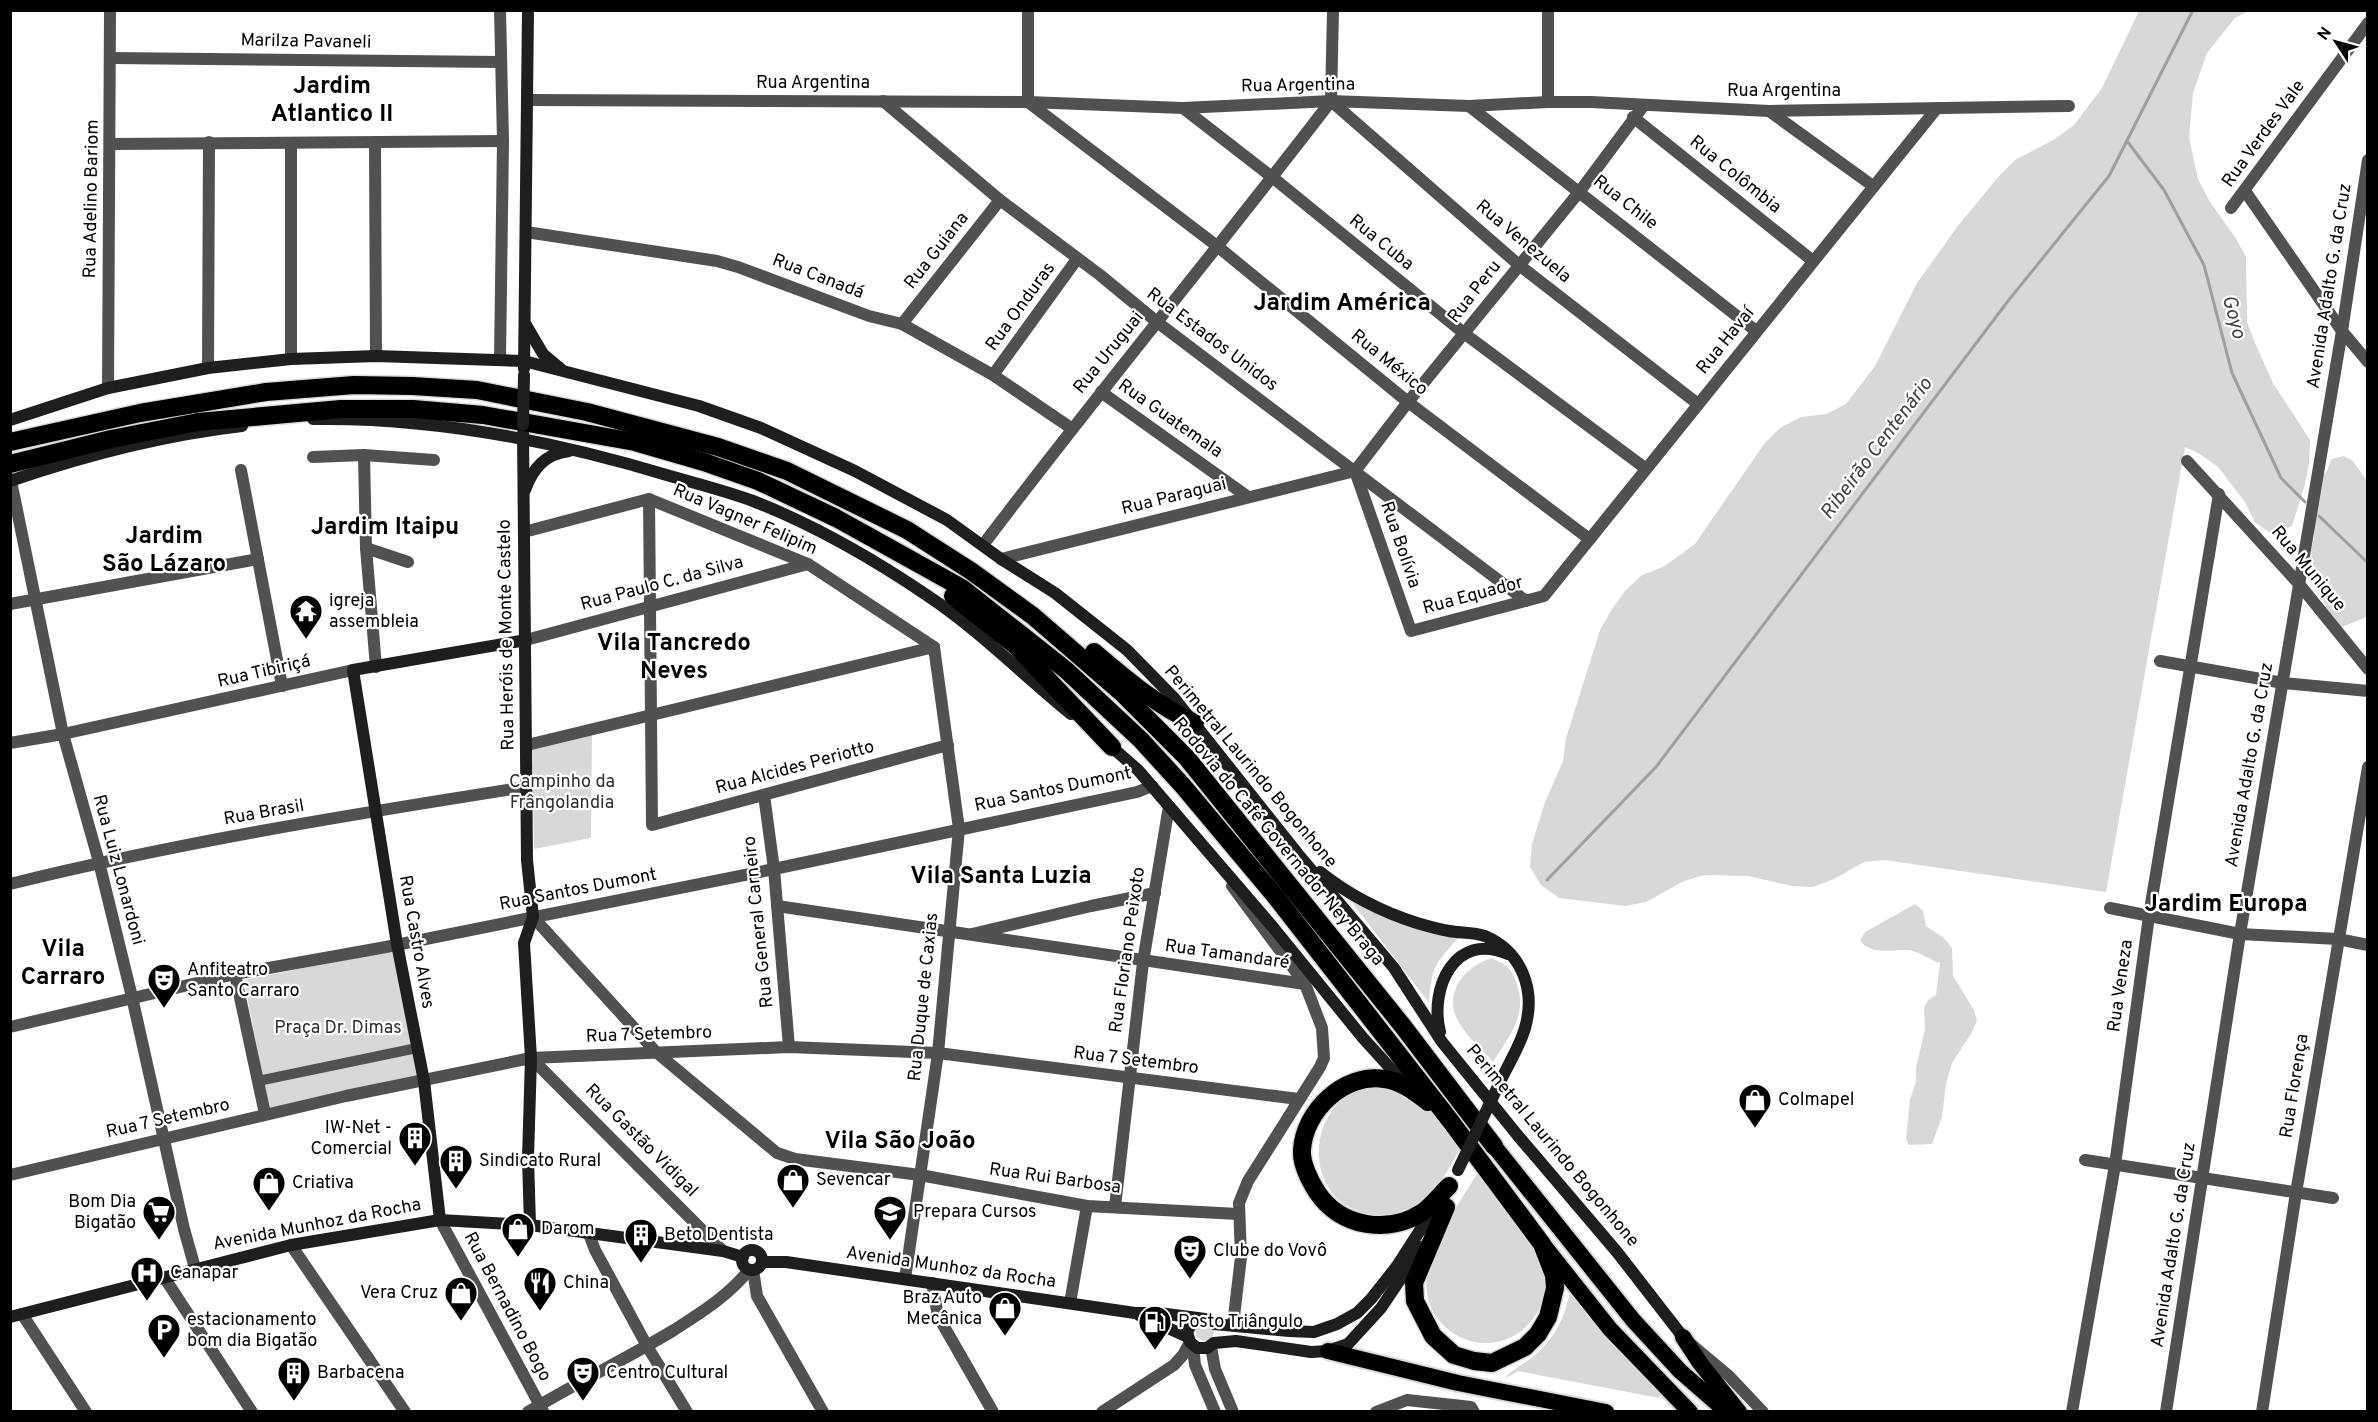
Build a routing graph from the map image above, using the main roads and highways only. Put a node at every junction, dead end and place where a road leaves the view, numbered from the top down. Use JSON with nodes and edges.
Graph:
{"nodes":[{"id":1,"x":528,"y":10,"type":"edge"},
{"id":2,"x":525,"y":322,"type":"junction"},
{"id":3,"x":524,"y":361,"type":"junction"},
{"id":4,"x":567,"y":373,"type":"junction"},
{"id":5,"x":10,"y":420,"type":"edge"},
{"id":6,"x":523,"y":439,"type":"junction"},
{"id":7,"x":10,"y":442,"type":"edge"},
{"id":8,"x":585,"y":452,"type":"junction"},
{"id":9,"x":10,"y":464,"type":"edge"},
{"id":10,"x":11,"y":481,"type":"edge"},
{"id":11,"x":523,"y":494,"type":"junction"},
{"id":12,"x":903,"y":555,"type":"junction"},
{"id":13,"x":947,"y":555,"type":"junction"},
{"id":14,"x":526,"y":640,"type":"junction"},
{"id":15,"x":353,"y":670,"type":"joint"},
{"id":16,"x":1195,"y":723,"type":"junction"},
{"id":17,"x":1112,"y":747,"type":"junction"},
{"id":18,"x":1298,"y":854,"type":"junction"},
{"id":19,"x":1512,"y":956,"type":"junction"},
{"id":20,"x":1442,"y":1042,"type":"junction"},
{"id":21,"x":1410,"y":1089,"type":"junction"},
{"id":22,"x":1449,"y":1119,"type":"junction"},
{"id":23,"x":1494,"y":1146,"type":"joint"},
{"id":24,"x":1453,"y":1178,"type":"junction"},
{"id":25,"x":1446,"y":1207,"type":"junction"},
{"id":26,"x":440,"y":1220,"type":"junction"},
{"id":27,"x":530,"y":1225,"type":"junction"},
{"id":28,"x":1542,"y":1244,"type":"junction"},
{"id":29,"x":743,"y":1257,"type":"junction"},
{"id":30,"x":755,"y":1267,"type":"junction"},
{"id":31,"x":1135,"y":1312,"type":"junction"},
{"id":32,"x":16,"y":1315,"type":"edge"},
{"id":33,"x":1200,"y":1319,"type":"junction"},
{"id":34,"x":1214,"y":1324,"type":"junction"},
{"id":35,"x":1683,"y":1337,"type":"joint"},
{"id":36,"x":1190,"y":1342,"type":"junction"},
{"id":37,"x":1213,"y":1345,"type":"junction"},
{"id":38,"x":1328,"y":1351,"type":"junction"},
{"id":39,"x":1606,"y":1412,"type":"edge"},
{"id":40,"x":1690,"y":1412,"type":"edge"},
{"id":41,"x":1727,"y":1412,"type":"edge"},
{"id":42,"x":1739,"y":1412,"type":"edge"}],
"edges":[{"from":1,"to":2,"type":"main road","name":"Rua Heróis de Monte Castelo"},
{"from":2,"to":3,"type":"main road","name":"Rua Heróis de Monte Castelo"},
{"from":2,"to":4,"type":"main road"},
{"from":3,"to":4,"type":"main road","name":"Perimetral Laurindo Bogonhone"},
{"from":3,"to":5,"type":"main road","name":"Perimetral Laurindo Bogonhone"},
{"from":3,"to":6,"type":"main road","name":"Rua Heróis de Monte Castelo","bridge":true},
{"from":4,"to":16,"type":"main road","name":"Perimetral Laurindo Bogonhone"},
{"from":6,"to":8,"type":"main road"},
{"from":6,"to":10,"type":"main road"},
{"from":6,"to":11,"type":"main road","name":"Rua Heróis de Monte Castelo"},
{"from":7,"to":13,"type":"highway","name":"Rodovia do Café Governador Ney Braga"},
{"from":8,"to":11,"type":"main road"},
{"from":8,"to":17,"type":"main road"},
{"from":9,"to":12,"type":"highway","name":"Rodovia do Café Governador Ney Braga"},
{"from":11,"to":14,"type":"main road","name":"Rua Heróis de Monte Castelo"},
{"from":12,"to":17,"type":"highway"},
{"from":12,"to":22,"type":"highway","name":"Rodovia do Café Governador Ney Braga"},
{"from":13,"to":16,"type":"highway"},
{"from":13,"to":23,"type":"highway","name":"Rodovia do Café Governador Ney Braga"},
{"from":14,"to":15,"type":"main road","name":"Rua Tibiriçá"},
{"from":14,"to":27,"type":"main road","name":"Rua Heróis de Monte Castelo"},
{"from":15,"to":26,"type":"main road","name":"Rua Castro Alves"},
{"from":16,"to":18,"type":"main road","name":"Perimetral Laurindo Bogonhone"},
{"from":17,"to":21,"type":"main road"},
{"from":18,"to":19,"type":"main road"},
{"from":18,"to":20,"type":"main road","name":"Perimetral Laurindo Bogonhone"},
{"from":19,"to":20,"type":"main road"},
{"from":19,"to":24,"type":"main road","bridge":true},
{"from":20,"to":35,"type":"main road","name":"Perimetral Laurindo Bogonhone"},
{"from":21,"to":22,"type":"highway"},
{"from":21,"to":24,"type":"highway"},
{"from":22,"to":28,"type":"highway","name":"Rodovia do Café Governador Ney Braga"},
{"from":23,"to":41,"type":"highway","name":"Rodovia do Café Governador Ney Braga"},
{"from":24,"to":25,"type":"main road"},
{"from":24,"to":34,"type":"main road"},
{"from":25,"to":28,"type":"highway"},
{"from":25,"to":38,"type":"main road"},
{"from":26,"to":27,"type":"main road","name":"Avenida Munhoz da Rocha"},
{"from":26,"to":32,"type":"main road","name":"Avenida Munhoz da Rocha"},
{"from":27,"to":29,"type":"main road","name":"Avenida Munhoz da Rocha"},
{"from":28,"to":40,"type":"highway","name":"Rodovia do Café Governador Ney Braga"},
{"from":29,"to":30,"type":"main road"},
{"from":29,"to":30,"type":"main road"},
{"from":30,"to":31,"type":"main road","name":"Avenida Munhoz da Rocha"},
{"from":31,"to":33,"type":"main road"},
{"from":31,"to":36,"type":"main road"},
{"from":33,"to":34,"type":"main road"},
{"from":33,"to":36,"type":"main road"},
{"from":34,"to":37,"type":"main road"},
{"from":35,"to":42,"type":"highway"},
{"from":36,"to":37,"type":"main road"},
{"from":37,"to":38,"type":"main road"},
{"from":38,"to":39,"type":"highway"}]}
